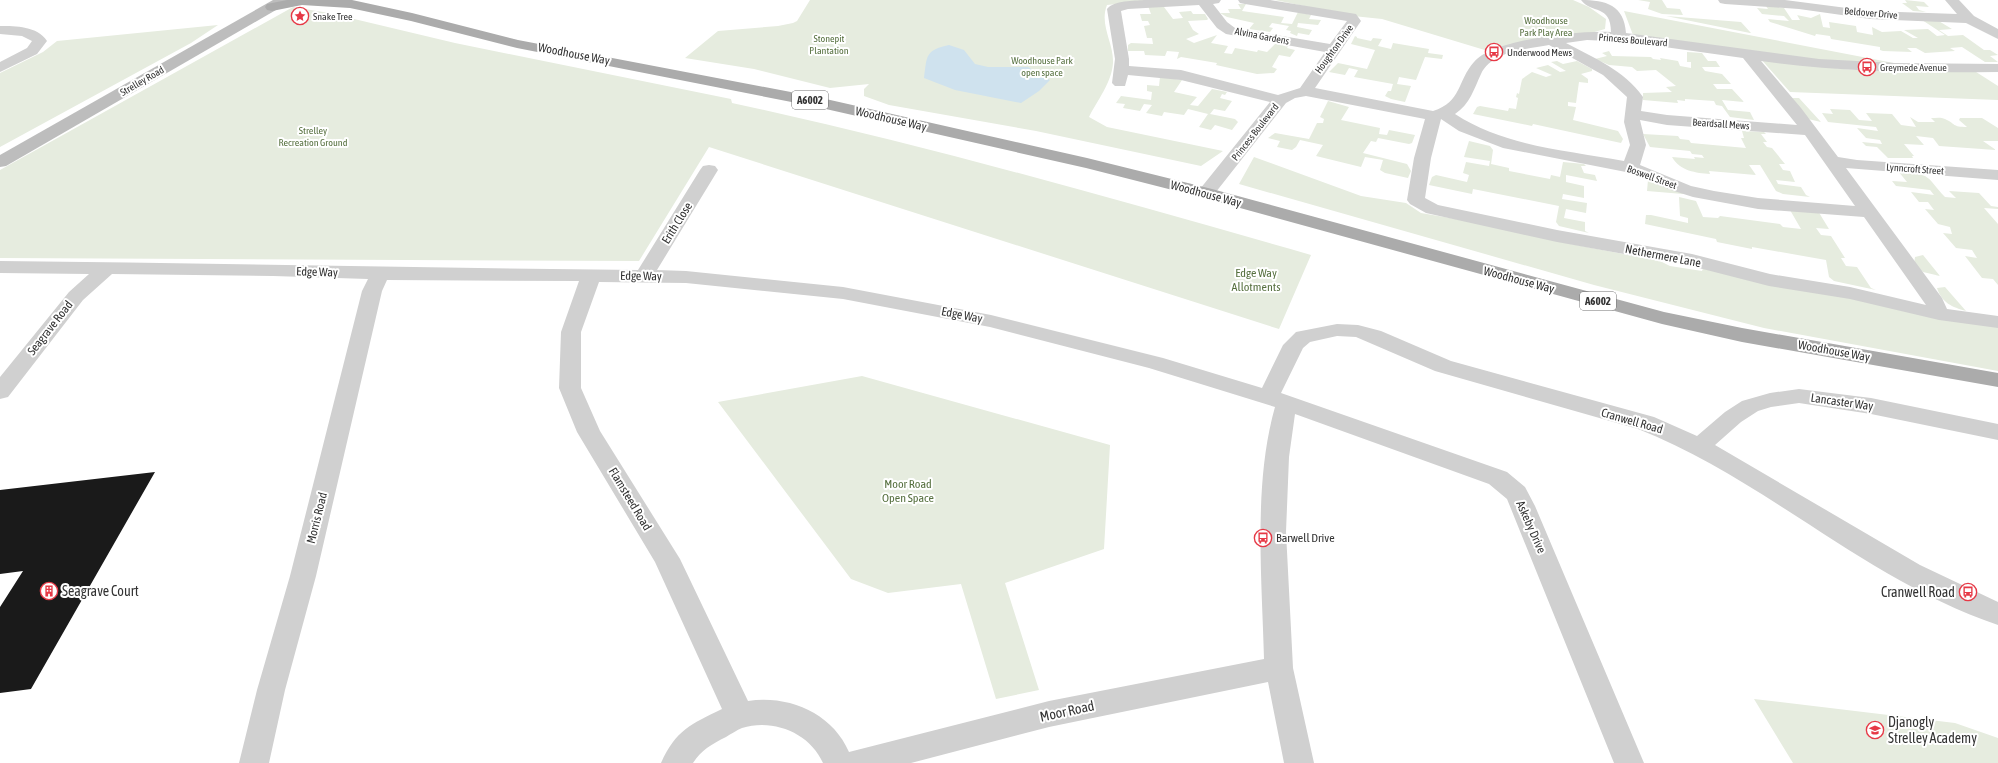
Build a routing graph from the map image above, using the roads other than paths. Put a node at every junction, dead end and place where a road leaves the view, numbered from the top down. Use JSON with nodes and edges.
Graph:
{"nodes":[{"id":1,"x":284,"y":0,"type":"edge"},
{"id":2,"x":376,"y":0,"type":"edge"},
{"id":3,"x":1208,"y":0,"type":"edge"},
{"id":4,"x":1245,"y":0,"type":"edge"},
{"id":5,"x":1588,"y":0,"type":"edge"},
{"id":6,"x":1952,"y":0,"type":"edge"},
{"id":7,"x":346,"y":2,"type":"edge"},
{"id":8,"x":1719,"y":4,"type":"edge"},
{"id":9,"x":272,"y":7,"type":"junction"},
{"id":10,"x":412,"y":16,"type":"junction"},
{"id":11,"x":1969,"y":19,"type":"junction"},
{"id":12,"x":0,"y":30,"type":"edge"},
{"id":13,"x":1998,"y":35,"type":"edge"},
{"id":14,"x":1619,"y":36,"type":"junction"},
{"id":15,"x":1554,"y":42,"type":"junction"},
{"id":16,"x":1334,"y":49,"type":"junction"},
{"id":17,"x":1747,"y":54,"type":"junction"},
{"id":18,"x":0,"y":68,"type":"edge"},
{"id":19,"x":1975,"y":68,"type":"junction"},
{"id":20,"x":1998,"y":68,"type":"edge"},
{"id":21,"x":1998,"y":82,"type":"edge"},
{"id":22,"x":1306,"y":91,"type":"junction"},
{"id":23,"x":1280,"y":100,"type":"junction"},
{"id":24,"x":1632,"y":114,"type":"junction"},
{"id":25,"x":1439,"y":115,"type":"junction"},
{"id":26,"x":1810,"y":131,"type":"junction"},
{"id":27,"x":1833,"y":161,"type":"junction"},
{"id":28,"x":0,"y":162,"type":"edge"},
{"id":29,"x":1630,"y":168,"type":"junction"},
{"id":30,"x":709,"y":170,"type":"dead end"},
{"id":31,"x":1998,"y":175,"type":"edge"},
{"id":32,"x":1206,"y":193,"type":"junction"},
{"id":33,"x":1868,"y":212,"type":"junction"},
{"id":34,"x":0,"y":267,"type":"edge"},
{"id":35,"x":106,"y":269,"type":"junction"},
{"id":36,"x":380,"y":274,"type":"junction"},
{"id":37,"x":591,"y":275,"type":"junction"},
{"id":38,"x":644,"y":276,"type":"junction"},
{"id":39,"x":1939,"y":314,"type":"junction"},
{"id":40,"x":1998,"y":322,"type":"edge"},
{"id":41,"x":1998,"y":380,"type":"edge"},
{"id":42,"x":0,"y":392,"type":"edge"},
{"id":43,"x":1277,"y":400,"type":"junction"},
{"id":44,"x":1998,"y":432,"type":"edge"},
{"id":45,"x":1699,"y":447,"type":"junction"},
{"id":46,"x":1998,"y":614,"type":"edge"},
{"id":47,"x":1279,"y":668,"type":"junction"},
{"id":48,"x":740,"y":715,"type":"junction"},
{"id":49,"x":254,"y":763,"type":"edge"},
{"id":50,"x":676,"y":763,"type":"edge"},
{"id":51,"x":838,"y":763,"type":"edge"},
{"id":52,"x":857,"y":763,"type":"edge"},
{"id":53,"x":1300,"y":763,"type":"edge"},
{"id":54,"x":1629,"y":763,"type":"edge"}],
"edges":[{"from":1,"to":9,"type":"main road","name":"Strelley Road"},
{"from":2,"to":10,"type":"main road","name":"Woodhouse Way","number":"A6002"},
{"from":3,"to":16,"type":"street","name":"Alvina Gardens"},
{"from":3,"to":23,"type":"street"},
{"from":4,"to":16,"type":"street","name":"Houghton Drive"},
{"from":5,"to":14,"type":"street"},
{"from":6,"to":11,"type":"street"},
{"from":7,"to":9,"type":"main road","number":"A6002"},
{"from":7,"to":10,"type":"main road","name":"Woodhouse Way","number":"A6002"},
{"from":8,"to":11,"type":"street","name":"Beldover Drive"},
{"from":9,"to":28,"type":"main road","name":"Strelley Road"},
{"from":10,"to":32,"type":"main road","name":"Woodhouse Way","number":"A6002"},
{"from":11,"to":13,"type":"street"},
{"from":12,"to":18,"type":"street"},
{"from":14,"to":15,"type":"street","name":"Princess Boulevard"},
{"from":14,"to":17,"type":"street","name":"Princess Boulevard"},
{"from":15,"to":24,"type":"street"},
{"from":15,"to":25,"type":"street","name":"Princess Boulevard"},
{"from":16,"to":22,"type":"street","name":"Houghton Drive"},
{"from":17,"to":19,"type":"street","name":"Princess Boulevard"},
{"from":17,"to":26,"type":"street"},
{"from":19,"to":20,"type":"street","name":"Princess Boulevard"},
{"from":19,"to":21,"type":"street"},
{"from":22,"to":23,"type":"street","name":"Princess Boulevard"},
{"from":22,"to":25,"type":"street","name":"Princess Boulevard"},
{"from":23,"to":32,"type":"street","name":"Princess Boulevard"},
{"from":24,"to":26,"type":"street","name":"Beardsall Mews"},
{"from":24,"to":29,"type":"street"},
{"from":25,"to":29,"type":"street","name":"Boswell Street"},
{"from":25,"to":39,"type":"street","name":"Nethermere Lane"},
{"from":26,"to":27,"type":"street"},
{"from":27,"to":31,"type":"street","name":"Lynncroft Street"},
{"from":27,"to":33,"type":"street"},
{"from":29,"to":33,"type":"street","name":"Boswell Street"},
{"from":30,"to":38,"type":"street","name":"Erith Close"},
{"from":32,"to":41,"type":"main road","name":"Woodhouse Way","number":"A6002"},
{"from":33,"to":39,"type":"street"},
{"from":34,"to":35,"type":"street","name":"Edge Way"},
{"from":35,"to":36,"type":"street","name":"Edge Way"},
{"from":35,"to":42,"type":"street","name":"Seagrave Road"},
{"from":36,"to":37,"type":"street","name":"Edge Way"},
{"from":36,"to":49,"type":"street","name":"Morris Road"},
{"from":37,"to":38,"type":"street","name":"Edge Way"},
{"from":37,"to":48,"type":"street","name":"Flamsteed Road"},
{"from":38,"to":43,"type":"street","name":"Edge Way"},
{"from":39,"to":40,"type":"street","name":"Nethermere Lane"},
{"from":43,"to":45,"type":"street","name":"Cranwell Road"},
{"from":43,"to":47,"type":"street"},
{"from":43,"to":54,"type":"street","name":"Askeby Drive"},
{"from":44,"to":45,"type":"street","name":"Lancaster Way"},
{"from":45,"to":46,"type":"street","name":"Cranwell Road"},
{"from":47,"to":52,"type":"street","name":"Moor Road"},
{"from":47,"to":53,"type":"street"},
{"from":48,"to":50,"type":"street"},
{"from":48,"to":51,"type":"street"}]}
